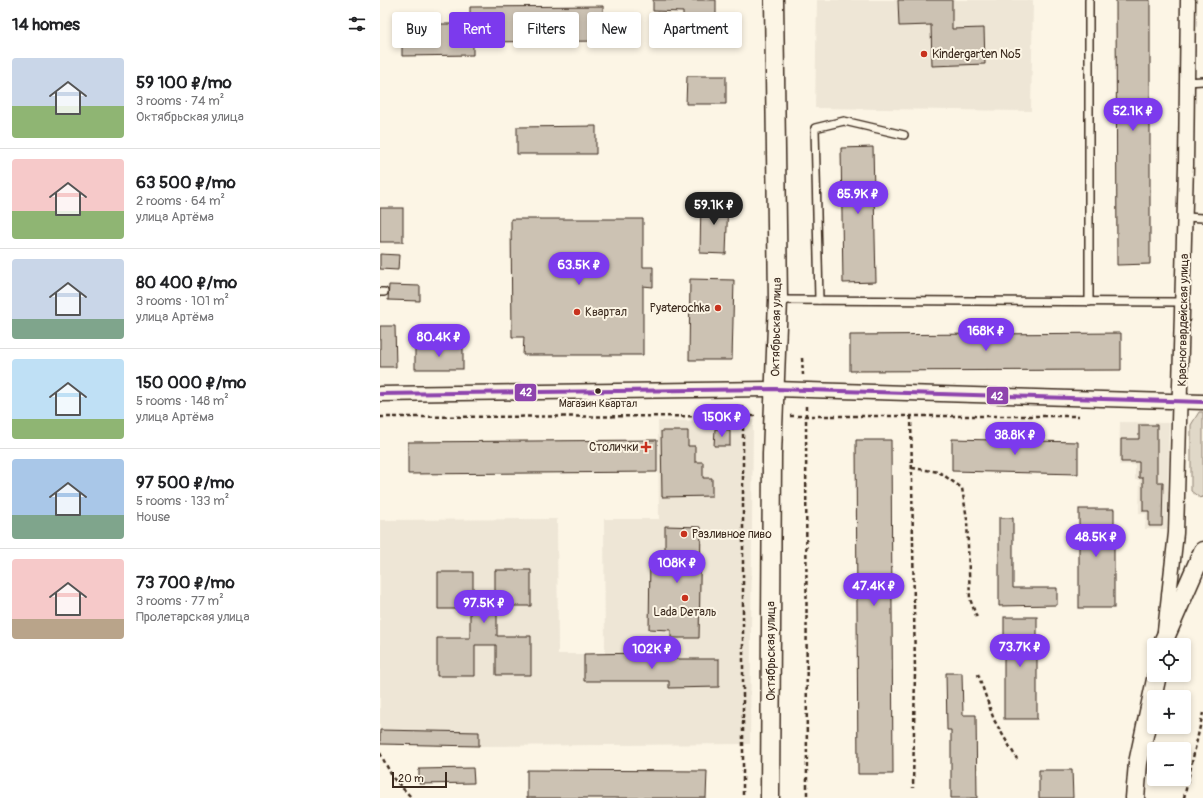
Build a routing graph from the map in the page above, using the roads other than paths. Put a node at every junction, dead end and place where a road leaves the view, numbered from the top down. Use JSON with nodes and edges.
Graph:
{"nodes":[{"id":1,"x":774,"y":0,"type":"edge"},
{"id":2,"x":1089,"y":0,"type":"edge"},
{"id":3,"x":1188,"y":0,"type":"edge"},
{"id":4,"x":1203,"y":81,"type":"edge"},
{"id":5,"x":1187,"y":82,"type":"junction"},
{"id":6,"x":904,"y":136,"type":"dead end"},
{"id":7,"x":1185,"y":217,"type":"junction"},
{"id":8,"x":1203,"y":218,"type":"edge"},
{"id":9,"x":778,"y":300,"type":"junction"},
{"id":10,"x":819,"y":300,"type":"junction"},
{"id":11,"x":1089,"y":302,"type":"junction"},
{"id":12,"x":1183,"y":302,"type":"junction"},
{"id":13,"x":775,"y":390,"type":"junction"},
{"id":14,"x":380,"y":394,"type":"edge"},
{"id":15,"x":1180,"y":402,"type":"junction"},
{"id":16,"x":1203,"y":402,"type":"edge"},
{"id":17,"x":1203,"y":551,"type":"edge"},
{"id":18,"x":1164,"y":638,"type":"edge"},
{"id":19,"x":1166,"y":638,"type":"edge"},
{"id":20,"x":1155,"y":682,"type":"edge"},
{"id":21,"x":770,"y":798,"type":"edge"},
{"id":22,"x":1136,"y":798,"type":"edge"}],
"edges":[{"from":1,"to":9,"type":"street","name":"Октябрьская улица"},
{"from":2,"to":11,"type":"lane"},
{"from":3,"to":5,"type":"street","name":"Красногвардейская улица"},
{"from":4,"to":5,"type":"lane"},
{"from":5,"to":7,"type":"street","name":"Красногвардейская улица"},
{"from":6,"to":10,"type":"lane"},
{"from":7,"to":8,"type":"lane"},
{"from":7,"to":12,"type":"street","name":"Красногвардейская улица"},
{"from":9,"to":10,"type":"lane"},
{"from":9,"to":13,"type":"street","name":"Октябрьская улица"},
{"from":10,"to":11,"type":"lane"},
{"from":11,"to":12,"type":"lane"},
{"from":12,"to":15,"type":"street","name":"Красногвардейская улица"},
{"from":13,"to":14,"type":"street"},
{"from":13,"to":15,"type":"street"},
{"from":13,"to":21,"type":"street","name":"Октябрьская улица"},
{"from":15,"to":16,"type":"street"},
{"from":15,"to":18,"type":"street","name":"Красногвардейская улица"},
{"from":17,"to":19,"type":"street"},
{"from":20,"to":22,"type":"street"}]}
